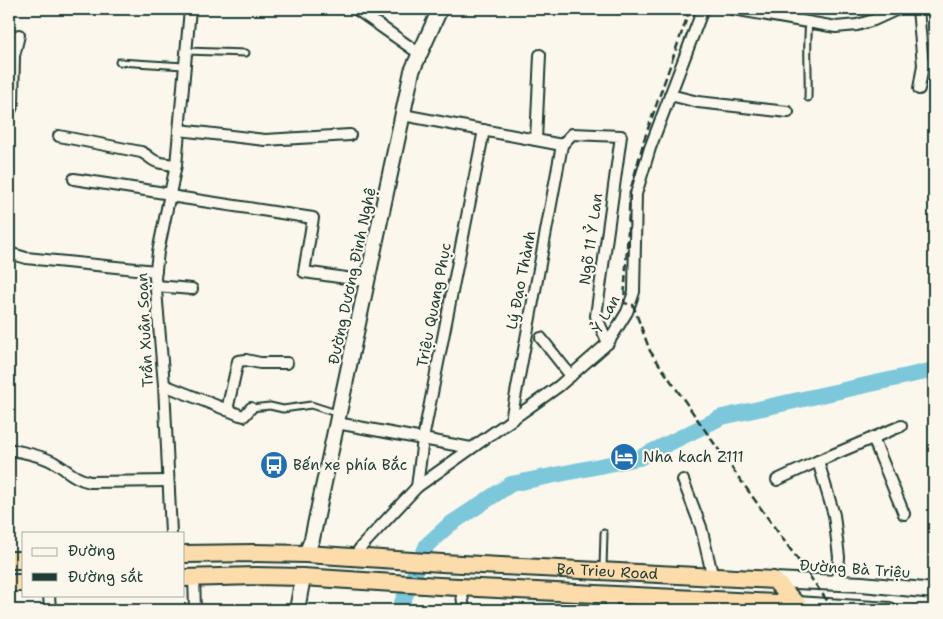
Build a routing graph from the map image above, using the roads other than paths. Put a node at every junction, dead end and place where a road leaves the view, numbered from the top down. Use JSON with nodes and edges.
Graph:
{"nodes":[{"id":1,"x":190,"y":9,"type":"edge"},
{"id":2,"x":356,"y":9,"type":"edge"},
{"id":3,"x":440,"y":9,"type":"edge"},
{"id":4,"x":702,"y":9,"type":"edge"},
{"id":5,"x":733,"y":9,"type":"edge"},
{"id":6,"x":898,"y":9,"type":"edge"},
{"id":7,"x":918,"y":9,"type":"edge"},
{"id":8,"x":788,"y":14,"type":"edge"},
{"id":9,"x":809,"y":22,"type":"junction"},
{"id":10,"x":19,"y":35,"type":"dead end"},
{"id":11,"x":186,"y":51,"type":"junction"},
{"id":12,"x":246,"y":53,"type":"dead end"},
{"id":13,"x":420,"y":54,"type":"junction"},
{"id":14,"x":540,"y":55,"type":"dead end"},
{"id":15,"x":119,"y":62,"type":"dead end"},
{"id":16,"x":923,"y":64,"type":"junction"},
{"id":17,"x":185,"y":66,"type":"junction"},
{"id":18,"x":934,"y":66,"type":"edge"},
{"id":19,"x":919,"y":90,"type":"dead end"},
{"id":20,"x":670,"y":95,"type":"junction"},
{"id":21,"x":808,"y":98,"type":"dead end"},
{"id":22,"x":9,"y":111,"type":"edge"},
{"id":23,"x":788,"y":112,"type":"dead end"},
{"id":24,"x":403,"y":115,"type":"junction"},
{"id":25,"x":179,"y":130,"type":"junction"},
{"id":26,"x":484,"y":130,"type":"junction"},
{"id":27,"x":350,"y":135,"type":"dead end"},
{"id":28,"x":59,"y":136,"type":"dead end"},
{"id":29,"x":536,"y":140,"type":"junction"},
{"id":30,"x":562,"y":145,"type":"junction"},
{"id":31,"x":176,"y":165,"type":"junction"},
{"id":32,"x":74,"y":180,"type":"dead end"},
{"id":33,"x":170,"y":195,"type":"junction"},
{"id":34,"x":9,"y":253,"type":"edge"},
{"id":35,"x":156,"y":270,"type":"junction"},
{"id":36,"x":367,"y":281,"type":"junction"},
{"id":37,"x":156,"y":286,"type":"junction"},
{"id":38,"x":192,"y":289,"type":"dead end"},
{"id":39,"x":541,"y":338,"type":"dead end"},
{"id":40,"x":608,"y":343,"type":"junction"},
{"id":41,"x":287,"y":363,"type":"dead end"},
{"id":42,"x":571,"y":376,"type":"junction"},
{"id":43,"x":164,"y":385,"type":"junction"},
{"id":44,"x":251,"y":408,"type":"joint"},
{"id":45,"x":227,"y":410,"type":"junction"},
{"id":46,"x":338,"y":418,"type":"junction"},
{"id":47,"x":510,"y":420,"type":"junction"},
{"id":48,"x":901,"y":426,"type":"dead end"},
{"id":49,"x":873,"y":438,"type":"junction"},
{"id":50,"x":423,"y":439,"type":"junction"},
{"id":51,"x":471,"y":448,"type":"junction"},
{"id":52,"x":9,"y":450,"type":"edge"},
{"id":53,"x":818,"y":461,"type":"junction"},
{"id":54,"x":683,"y":480,"type":"dead end"},
{"id":55,"x":777,"y":480,"type":"dead end"},
{"id":56,"x":168,"y":481,"type":"junction"},
{"id":57,"x":417,"y":487,"type":"junction"},
{"id":58,"x":904,"y":514,"type":"dead end"},
{"id":59,"x":171,"y":532,"type":"edge"},
{"id":60,"x":604,"y":533,"type":"dead end"},
{"id":61,"x":185,"y":554,"type":"edge"},
{"id":62,"x":306,"y":554,"type":"junction"},
{"id":63,"x":354,"y":557,"type":"junction"},
{"id":64,"x":9,"y":560,"type":"edge"},
{"id":65,"x":22,"y":560,"type":"edge"},
{"id":66,"x":602,"y":571,"type":"junction"},
{"id":67,"x":303,"y":577,"type":"junction"},
{"id":68,"x":189,"y":578,"type":"edge"},
{"id":69,"x":713,"y":578,"type":"junction"},
{"id":70,"x":742,"y":579,"type":"junction"},
{"id":71,"x":774,"y":580,"type":"junction"},
{"id":72,"x":9,"y":583,"type":"edge"},
{"id":73,"x":22,"y":583,"type":"edge"},
{"id":74,"x":837,"y":583,"type":"junction"},
{"id":75,"x":460,"y":587,"type":"junction"},
{"id":76,"x":934,"y":591,"type":"edge"},
{"id":77,"x":49,"y":596,"type":"edge"},
{"id":78,"x":611,"y":602,"type":"edge"},
{"id":79,"x":768,"y":606,"type":"edge"},
{"id":80,"x":799,"y":607,"type":"edge"},
{"id":81,"x":50,"y":610,"type":"edge"},
{"id":82,"x":195,"y":610,"type":"edge"},
{"id":83,"x":297,"y":610,"type":"edge"},
{"id":84,"x":464,"y":610,"type":"edge"},
{"id":85,"x":890,"y":610,"type":"edge"}],
"edges":[{"from":1,"to":11,"type":"street","name":"Trần Xuân Soạn"},
{"from":2,"to":13,"type":"street"},
{"from":3,"to":13,"type":"main road","name":"Đường Dương Đình Nghệ"},
{"from":4,"to":20,"type":"street","name":"Ỷ Lan"},
{"from":5,"to":8,"type":"street"},
{"from":6,"to":9,"type":"street"},
{"from":7,"to":16,"type":"street"},
{"from":8,"to":9,"type":"street"},
{"from":9,"to":21,"type":"lane"},
{"from":10,"to":22,"type":"street"},
{"from":11,"to":12,"type":"lane"},
{"from":11,"to":17,"type":"street","name":"Trần Xuân Soạn"},
{"from":13,"to":24,"type":"main road","name":"Đường Dương Đình Nghệ"},
{"from":14,"to":29,"type":"street"},
{"from":15,"to":17,"type":"lane"},
{"from":16,"to":18,"type":"street"},
{"from":16,"to":19,"type":"street"},
{"from":17,"to":25,"type":"street","name":"Trần Xuân Soạn"},
{"from":20,"to":23,"type":"street"},
{"from":20,"to":40,"type":"street","name":"Ỷ Lan"},
{"from":24,"to":26,"type":"street"},
{"from":24,"to":36,"type":"main road","name":"Đường Dương Đình Nghệ"},
{"from":25,"to":27,"type":"street"},
{"from":25,"to":31,"type":"street","name":"Trần Xuân Soạn"},
{"from":26,"to":29,"type":"street"},
{"from":26,"to":50,"type":"street","name":"Triệu Quang Phục"},
{"from":28,"to":31,"type":"street"},
{"from":29,"to":30,"type":"street"},
{"from":30,"to":40,"type":"street","name":"Ngõ 11 Ỷ Lan"},
{"from":30,"to":47,"type":"street","name":"Lý Đạo Thành"},
{"from":31,"to":33,"type":"street","name":"Trần Xuân Soạn"},
{"from":32,"to":33,"type":"street"},
{"from":33,"to":35,"type":"street","name":"Trần Xuân Soạn"},
{"from":33,"to":36,"type":"street"},
{"from":34,"to":35,"type":"street"},
{"from":35,"to":37,"type":"street","name":"Trần Xuân Soạn"},
{"from":36,"to":46,"type":"main road","name":"Đường Dương Đình Nghệ"},
{"from":37,"to":38,"type":"street"},
{"from":37,"to":43,"type":"street","name":"Trần Xuân Soạn"},
{"from":39,"to":42,"type":"street"},
{"from":40,"to":42,"type":"street","name":"Ỷ Lan"},
{"from":41,"to":45,"type":"street"},
{"from":42,"to":47,"type":"street","name":"Ỷ Lan"},
{"from":43,"to":45,"type":"street"},
{"from":43,"to":56,"type":"street","name":"Trần Xuân Soạn"},
{"from":44,"to":45,"type":"street"},
{"from":44,"to":46,"type":"lane"},
{"from":46,"to":50,"type":"street"},
{"from":46,"to":62,"type":"main road","name":"Đường Dương Đình Nghệ"},
{"from":47,"to":51,"type":"street","name":"Ỷ Lan"},
{"from":48,"to":49,"type":"street"},
{"from":49,"to":53,"type":"street"},
{"from":49,"to":58,"type":"street"},
{"from":50,"to":51,"type":"street"},
{"from":50,"to":57,"type":"street","name":"Triệu Quang Phục"},
{"from":51,"to":57,"type":"street","name":"Ỷ Lan"},
{"from":52,"to":56,"type":"street"},
{"from":53,"to":55,"type":"street"},
{"from":53,"to":74,"type":"street"},
{"from":54,"to":69,"type":"street"},
{"from":56,"to":59,"type":"street","name":"Trần Xuân Soạn"},
{"from":57,"to":63,"type":"street","name":"Ỷ Lan"},
{"from":60,"to":66,"type":"lane"},
{"from":61,"to":62,"type":"highway"},
{"from":62,"to":63,"type":"highway"},
{"from":62,"to":67,"type":"highway"},
{"from":63,"to":66,"type":"highway","name":"Ba Trieu Road"},
{"from":64,"to":65,"type":"highway"},
{"from":66,"to":69,"type":"highway","name":"Ba Trieu Road"},
{"from":67,"to":68,"type":"highway"},
{"from":67,"to":75,"type":"highway","name":"Ba Trieu Road"},
{"from":67,"to":83,"type":"main road"},
{"from":68,"to":82,"type":"street"},
{"from":69,"to":70,"type":"highway","name":"Ba Trieu Road"},
{"from":70,"to":71,"type":"highway","name":"Ba Trieu Road"},
{"from":70,"to":79,"type":"highway"},
{"from":71,"to":74,"type":"main road","name":"Đường Bà Triệu"},
{"from":71,"to":80,"type":"highway"},
{"from":72,"to":73,"type":"highway"},
{"from":74,"to":76,"type":"main road","name":"Đường Bà Triệu"},
{"from":75,"to":78,"type":"highway","name":"Ba Trieu Road"},
{"from":75,"to":84,"type":"street"},
{"from":77,"to":81,"type":"street"},
{"from":78,"to":79,"type":"highway","name":"Ba Trieu Road"},
{"from":79,"to":80,"type":"highway","name":"Ba Trieu Road"},
{"from":80,"to":85,"type":"main road"}]}
